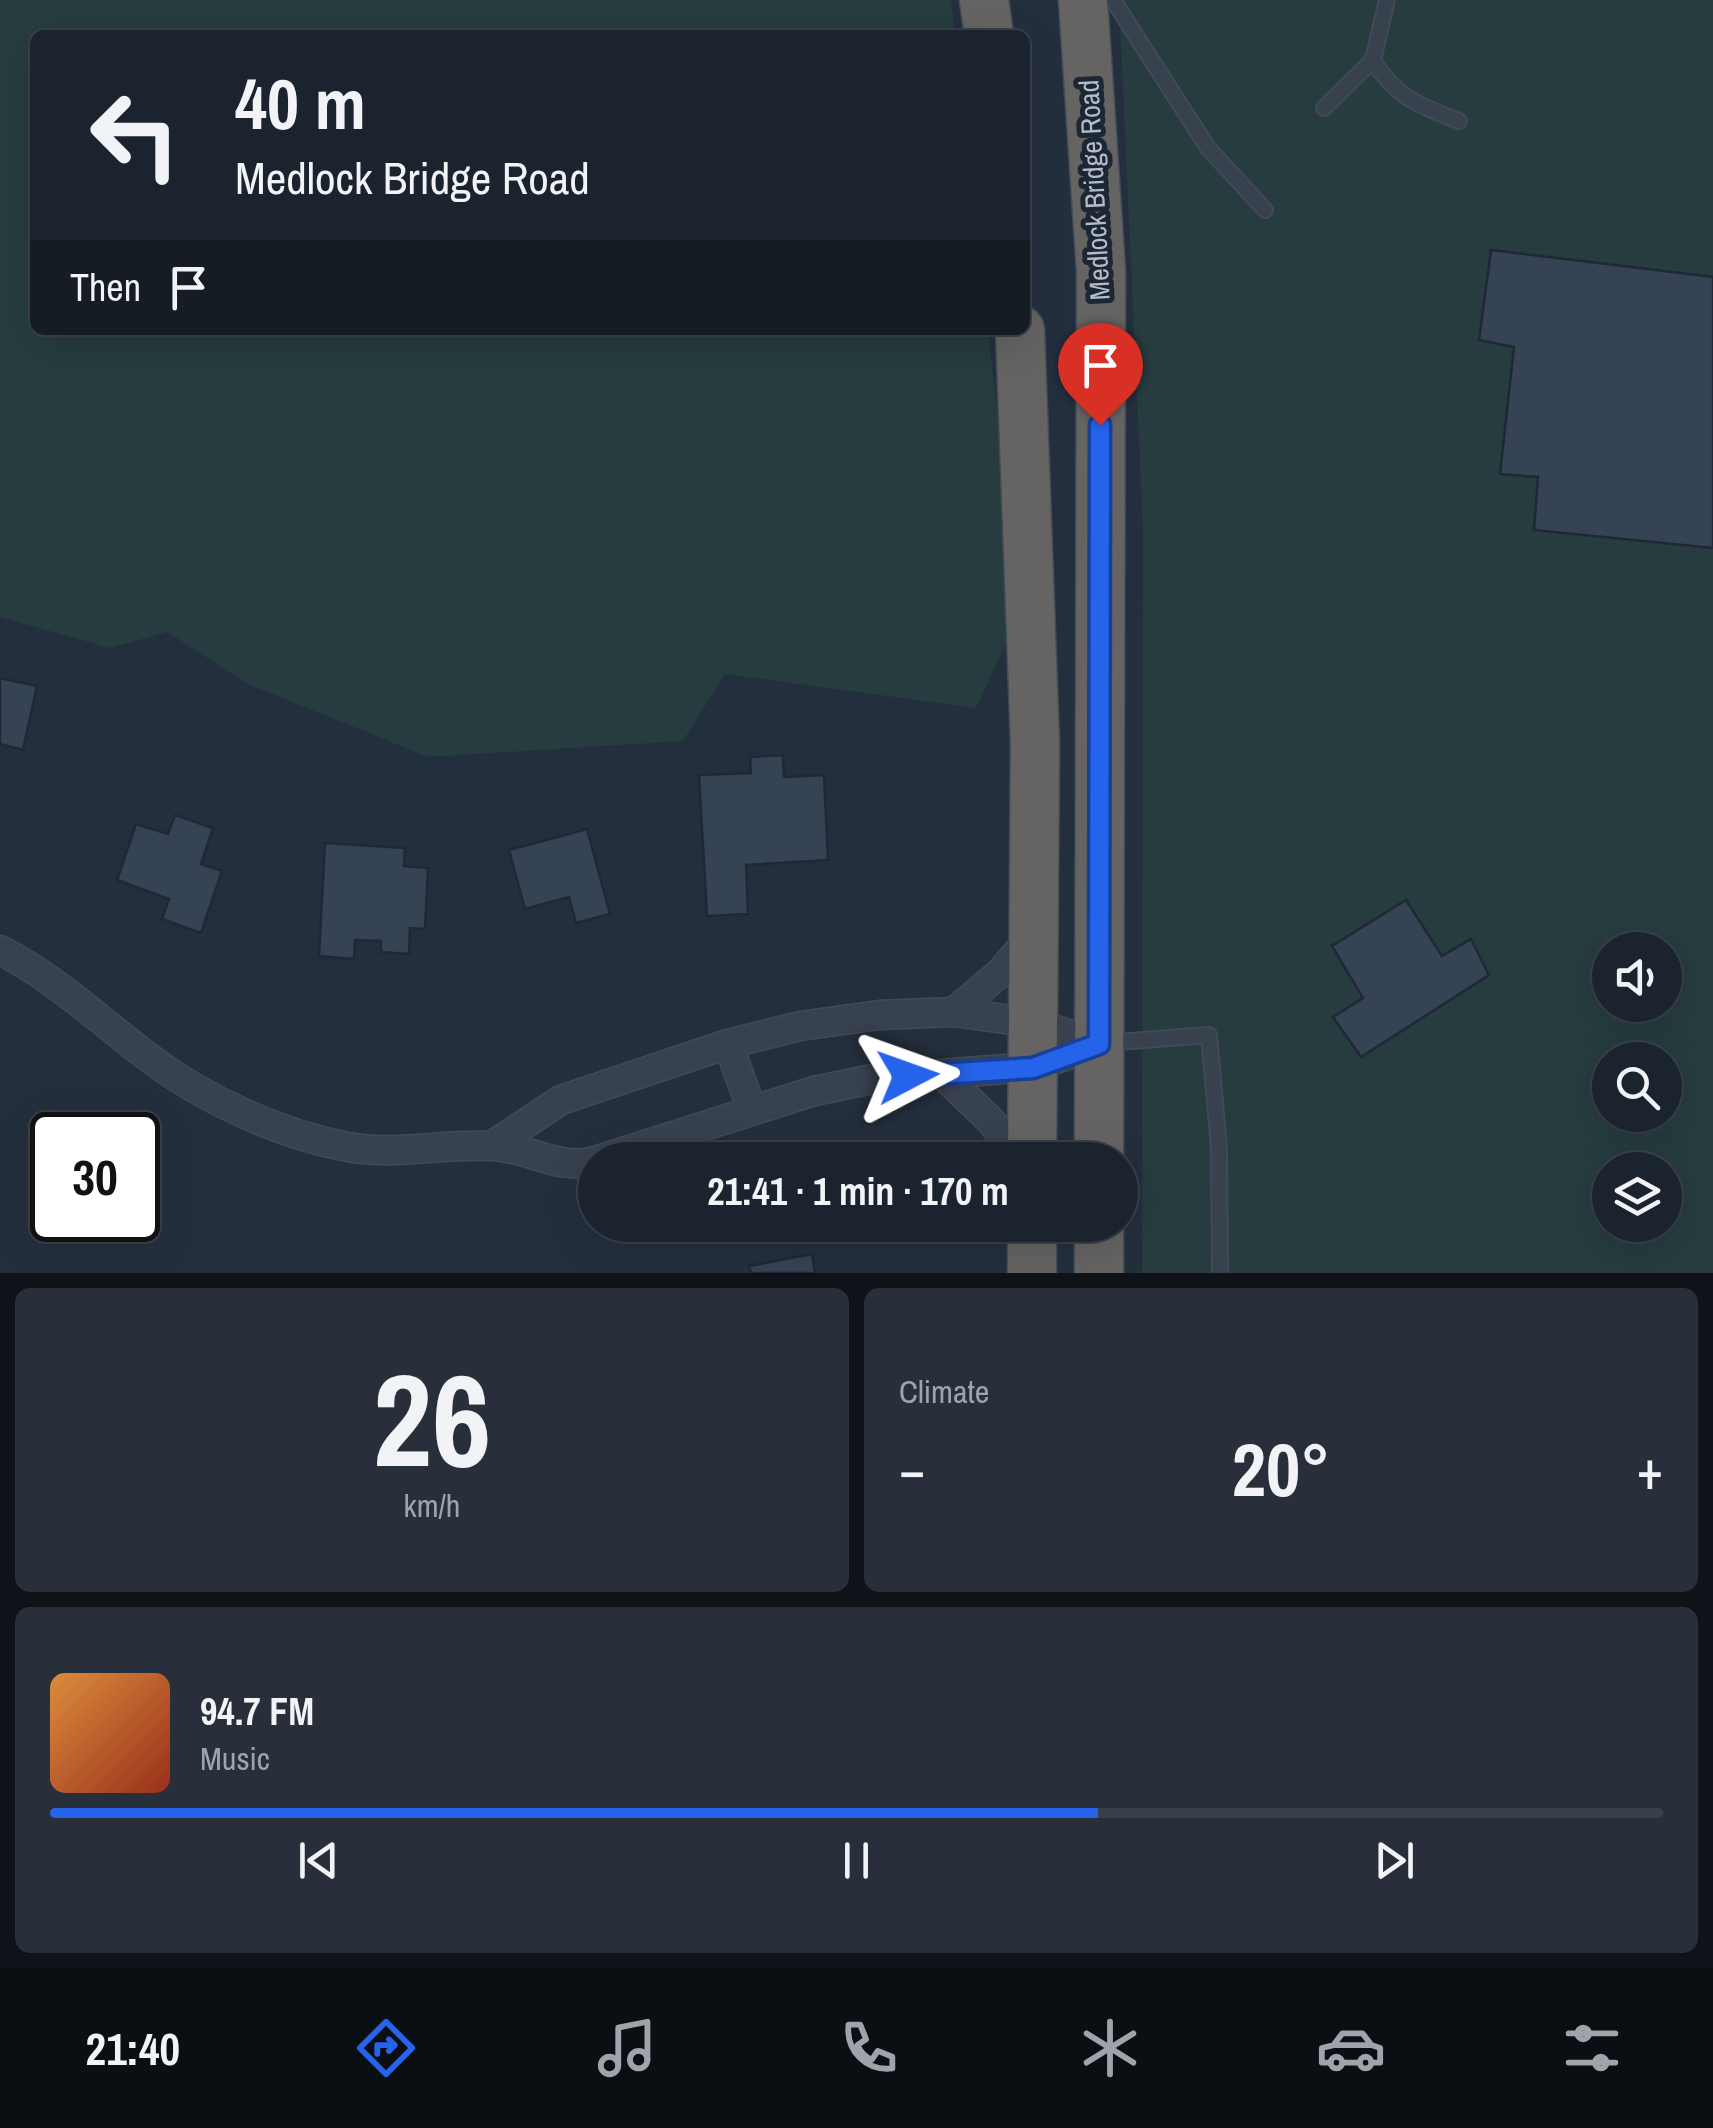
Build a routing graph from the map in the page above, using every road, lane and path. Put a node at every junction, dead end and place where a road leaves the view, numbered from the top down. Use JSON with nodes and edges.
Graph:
{"nodes":[{"id":1,"x":984,"y":0,"type":"edge"},
{"id":2,"x":1083,"y":0,"type":"edge"},
{"id":3,"x":1113,"y":0,"type":"edge"},
{"id":4,"x":1387,"y":0,"type":"edge"},
{"id":5,"x":988,"y":30,"type":"edge"},
{"id":6,"x":1374,"y":60,"type":"junction"},
{"id":7,"x":1324,"y":108,"type":"dead end"},
{"id":8,"x":1459,"y":121,"type":"dead end"},
{"id":9,"x":1265,"y":210,"type":"dead end"},
{"id":10,"x":1020,"y":335,"type":"edge"},
{"id":11,"x":1034,"y":932,"type":"junction"},
{"id":12,"x":0,"y":950,"type":"edge"},
{"id":13,"x":954,"y":1012,"type":"junction"},
{"id":14,"x":728,"y":1044,"type":"junction"},
{"id":15,"x":1099,"y":1044,"type":"junction"},
{"id":16,"x":1034,"y":1045,"type":"junction"},
{"id":17,"x":942,"y":1074,"type":"junction"},
{"id":18,"x":752,"y":1110,"type":"junction"},
{"id":19,"x":653,"y":1142,"type":"edge"},
{"id":20,"x":1006,"y":1142,"type":"edge"},
{"id":21,"x":1032,"y":1142,"type":"edge"},
{"id":22,"x":1099,"y":1142,"type":"edge"},
{"id":23,"x":493,"y":1146,"type":"junction"},
{"id":24,"x":578,"y":1165,"type":"edge"},
{"id":25,"x":1032,"y":1242,"type":"edge"},
{"id":26,"x":1099,"y":1242,"type":"edge"},
{"id":27,"x":1032,"y":1273,"type":"edge"},
{"id":28,"x":1099,"y":1273,"type":"edge"},
{"id":29,"x":1220,"y":1273,"type":"edge"}],
"edges":[{"from":1,"to":5,"type":"highway"},
{"from":2,"to":15,"type":"highway","name":"Medlock Bridge Road"},
{"from":3,"to":9,"type":"lane"},
{"from":4,"to":6,"type":"lane"},
{"from":6,"to":7,"type":"lane"},
{"from":6,"to":8,"type":"lane"},
{"from":10,"to":11,"type":"highway"},
{"from":11,"to":13,"type":"street"},
{"from":11,"to":16,"type":"highway"},
{"from":12,"to":23,"type":"street"},
{"from":13,"to":14,"type":"street"},
{"from":13,"to":16,"type":"street"},
{"from":14,"to":18,"type":"street"},
{"from":14,"to":23,"type":"street"},
{"from":15,"to":16,"type":"street"},
{"from":15,"to":16,"type":"street"},
{"from":15,"to":22,"type":"highway","name":"Medlock Bridge Road"},
{"from":15,"to":29,"type":"lane"},
{"from":16,"to":17,"type":"street"},
{"from":16,"to":21,"type":"highway"},
{"from":17,"to":18,"type":"street"},
{"from":17,"to":20,"type":"street"},
{"from":18,"to":19,"type":"street"},
{"from":23,"to":24,"type":"street"},
{"from":25,"to":27,"type":"highway"},
{"from":26,"to":28,"type":"highway"}]}
